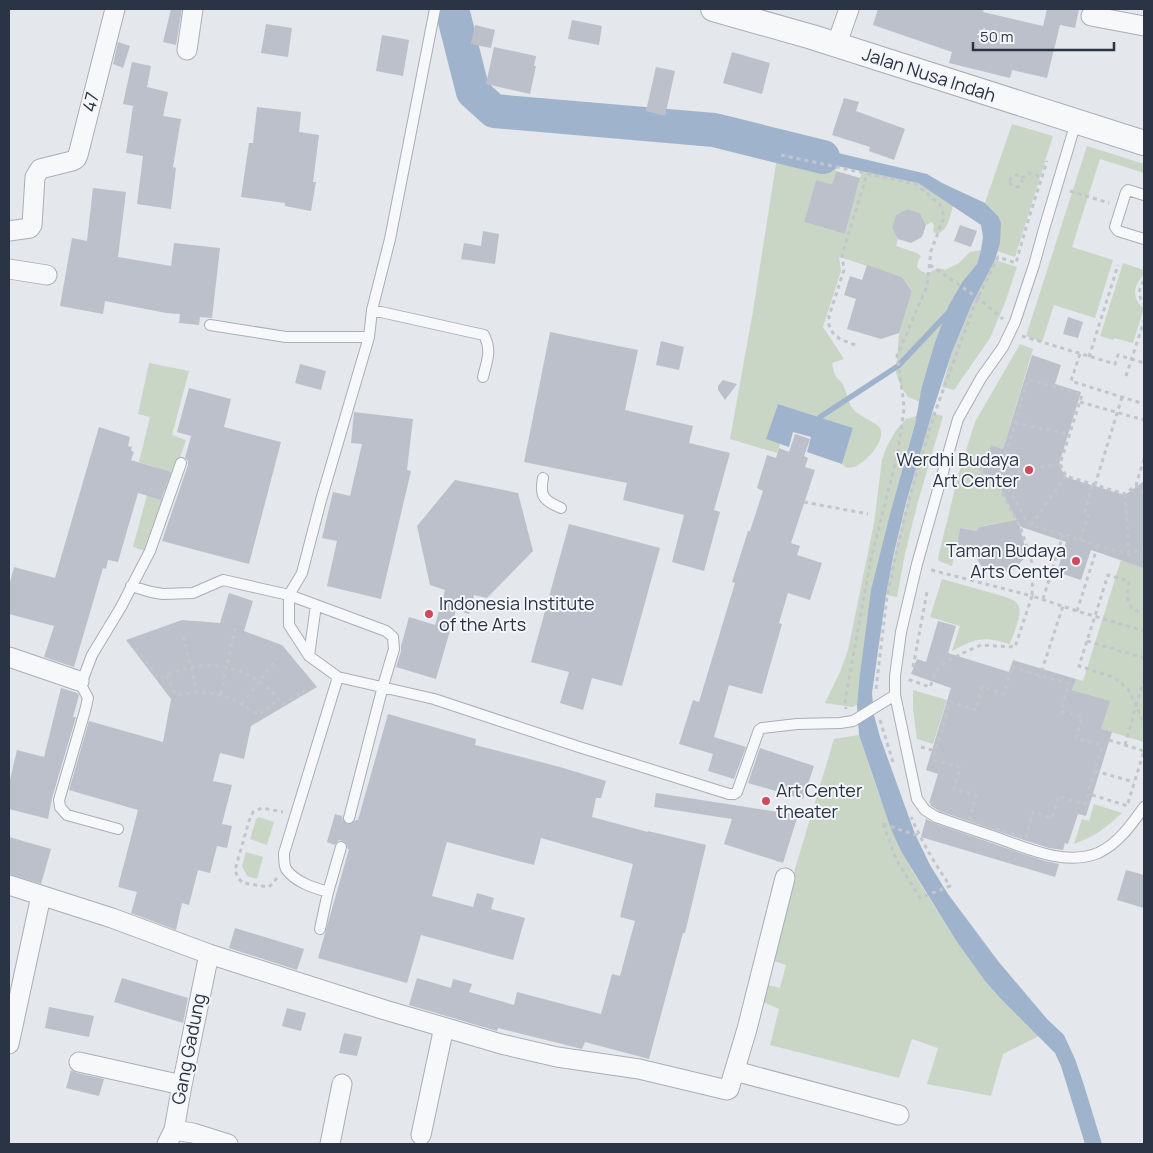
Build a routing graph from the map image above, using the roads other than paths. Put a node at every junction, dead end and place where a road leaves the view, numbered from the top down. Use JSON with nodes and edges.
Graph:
{"nodes":[{"id":1,"x":115,"y":9,"type":"edge"},
{"id":2,"x":193,"y":9,"type":"edge"},
{"id":3,"x":435,"y":9,"type":"edge"},
{"id":4,"x":713,"y":9,"type":"edge"},
{"id":5,"x":849,"y":9,"type":"edge"},
{"id":6,"x":750,"y":14,"type":"edge"},
{"id":7,"x":1090,"y":16,"type":"dead end"},
{"id":8,"x":1144,"y":26,"type":"edge"},
{"id":9,"x":836,"y":46,"type":"junction"},
{"id":10,"x":187,"y":50,"type":"dead end"},
{"id":11,"x":1076,"y":122,"type":"junction"},
{"id":12,"x":1144,"y":143,"type":"edge"},
{"id":13,"x":1144,"y":194,"type":"edge"},
{"id":14,"x":9,"y":231,"type":"edge"},
{"id":15,"x":1144,"y":239,"type":"edge"},
{"id":16,"x":9,"y":269,"type":"edge"},
{"id":17,"x":47,"y":274,"type":"dead end"},
{"id":18,"x":372,"y":310,"type":"junction"},
{"id":19,"x":210,"y":325,"type":"dead end"},
{"id":20,"x":369,"y":336,"type":"junction"},
{"id":21,"x":484,"y":377,"type":"dead end"},
{"id":22,"x":182,"y":463,"type":"dead end"},
{"id":23,"x":543,"y":478,"type":"dead end"},
{"id":24,"x":561,"y":508,"type":"dead end"},
{"id":25,"x":131,"y":586,"type":"junction"},
{"id":26,"x":289,"y":595,"type":"junction"},
{"id":27,"x":316,"y":604,"type":"junction"},
{"id":28,"x":309,"y":656,"type":"junction"},
{"id":29,"x":9,"y":657,"type":"edge"},
{"id":30,"x":338,"y":677,"type":"junction"},
{"id":31,"x":79,"y":681,"type":"junction"},
{"id":32,"x":383,"y":686,"type":"junction"},
{"id":33,"x":895,"y":695,"type":"junction"},
{"id":34,"x":1144,"y":807,"type":"edge"},
{"id":35,"x":349,"y":818,"type":"dead end"},
{"id":36,"x":118,"y":829,"type":"dead end"},
{"id":37,"x":341,"y":847,"type":"dead end"},
{"id":38,"x":785,"y":878,"type":"dead end"},
{"id":39,"x":9,"y":886,"type":"edge"},
{"id":40,"x":328,"y":892,"type":"junction"},
{"id":41,"x":41,"y":896,"type":"junction"},
{"id":42,"x":320,"y":929,"type":"dead end"},
{"id":43,"x":209,"y":954,"type":"junction"},
{"id":44,"x":444,"y":1027,"type":"junction"},
{"id":45,"x":9,"y":1044,"type":"edge"},
{"id":46,"x":78,"y":1062,"type":"dead end"},
{"id":47,"x":735,"y":1071,"type":"junction"},
{"id":48,"x":342,"y":1084,"type":"dead end"},
{"id":49,"x":182,"y":1085,"type":"junction"},
{"id":50,"x":898,"y":1115,"type":"dead end"},
{"id":51,"x":422,"y":1135,"type":"dead end"},
{"id":52,"x":171,"y":1137,"type":"edge"},
{"id":53,"x":228,"y":1144,"type":"edge"},
{"id":54,"x":330,"y":1144,"type":"edge"}],
"edges":[{"from":1,"to":14,"type":"street","name":"47"},
{"from":2,"to":10,"type":"street"},
{"from":3,"to":18,"type":"lane"},
{"from":4,"to":6,"type":"street","name":"Jalan Nusa Indah"},
{"from":5,"to":9,"type":"street"},
{"from":6,"to":9,"type":"street","name":"Jalan Nusa Indah"},
{"from":7,"to":8,"type":"street"},
{"from":9,"to":11,"type":"street","name":"Jalan Nusa Indah"},
{"from":11,"to":12,"type":"street","name":"Jalan Nusa Indah"},
{"from":11,"to":33,"type":"lane"},
{"from":13,"to":15,"type":"lane"},
{"from":16,"to":17,"type":"street"},
{"from":18,"to":20,"type":"lane"},
{"from":18,"to":21,"type":"lane"},
{"from":19,"to":20,"type":"lane"},
{"from":20,"to":26,"type":"lane"},
{"from":22,"to":25,"type":"lane"},
{"from":23,"to":24,"type":"lane"},
{"from":25,"to":26,"type":"lane"},
{"from":25,"to":31,"type":"lane"},
{"from":26,"to":27,"type":"lane"},
{"from":26,"to":28,"type":"lane"},
{"from":27,"to":28,"type":"lane"},
{"from":27,"to":32,"type":"lane"},
{"from":28,"to":30,"type":"lane"},
{"from":29,"to":31,"type":"street"},
{"from":30,"to":32,"type":"lane"},
{"from":30,"to":40,"type":"lane"},
{"from":31,"to":36,"type":"lane"},
{"from":32,"to":33,"type":"lane"},
{"from":32,"to":35,"type":"lane"},
{"from":33,"to":34,"type":"lane"},
{"from":37,"to":40,"type":"lane"},
{"from":38,"to":47,"type":"street"},
{"from":39,"to":41,"type":"street"},
{"from":40,"to":42,"type":"lane"},
{"from":41,"to":43,"type":"street"},
{"from":41,"to":45,"type":"street"},
{"from":43,"to":44,"type":"street"},
{"from":43,"to":49,"type":"street","name":"Gang Gadung"},
{"from":44,"to":47,"type":"street"},
{"from":44,"to":51,"type":"street"},
{"from":46,"to":49,"type":"street"},
{"from":47,"to":50,"type":"street"},
{"from":48,"to":54,"type":"street"},
{"from":49,"to":52,"type":"street","name":"Gang Gadung"},
{"from":52,"to":53,"type":"street"}]}
